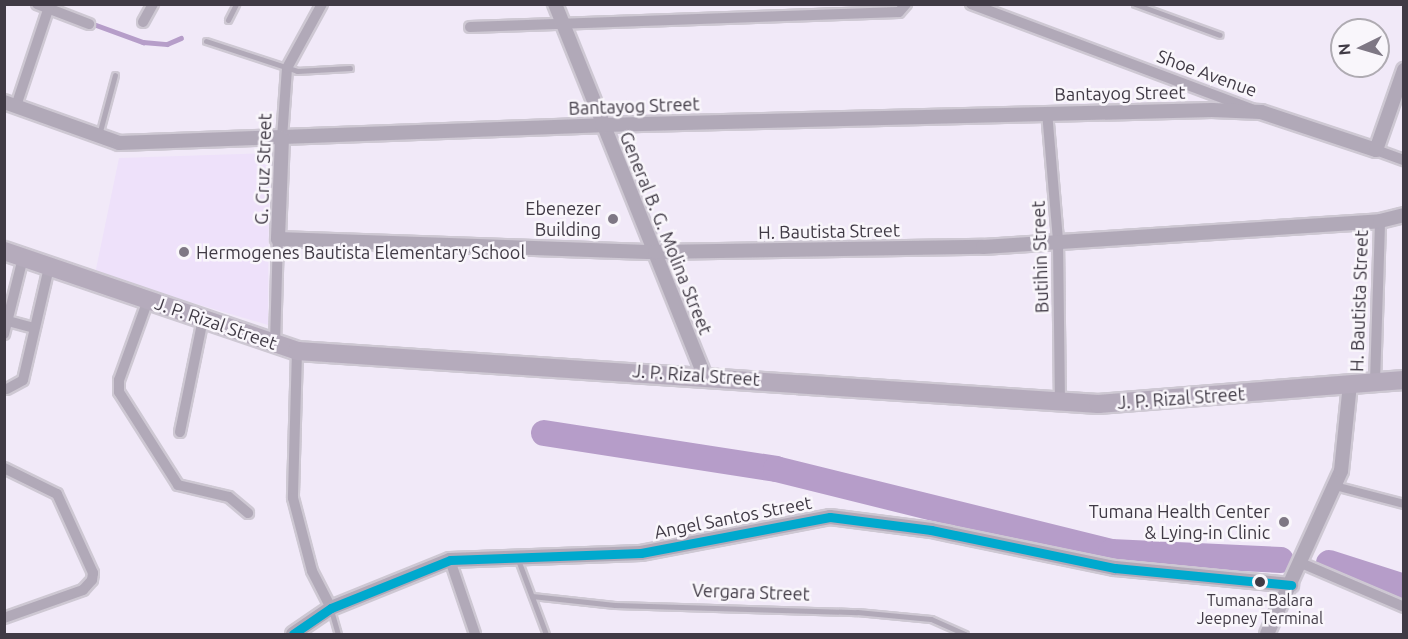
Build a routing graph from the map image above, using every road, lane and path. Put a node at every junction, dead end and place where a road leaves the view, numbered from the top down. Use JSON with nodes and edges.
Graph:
{"nodes":[{"id":1,"x":37,"y":4,"type":"edge"},
{"id":2,"x":153,"y":4,"type":"edge"},
{"id":3,"x":236,"y":4,"type":"edge"},
{"id":4,"x":322,"y":4,"type":"edge"},
{"id":5,"x":555,"y":4,"type":"edge"},
{"id":6,"x":906,"y":4,"type":"edge"},
{"id":7,"x":971,"y":4,"type":"edge"},
{"id":8,"x":1135,"y":4,"type":"edge"},
{"id":9,"x":49,"y":7,"type":"edge"},
{"id":10,"x":1001,"y":10,"type":"edge"},
{"id":11,"x":228,"y":20,"type":"dead end"},
{"id":12,"x":143,"y":22,"type":"dead end"},
{"id":13,"x":561,"y":22,"type":"junction"},
{"id":14,"x":89,"y":24,"type":"dead end"},
{"id":15,"x":470,"y":27,"type":"dead end"},
{"id":16,"x":1220,"y":35,"type":"dead end"},
{"id":17,"x":206,"y":41,"type":"dead end"},
{"id":18,"x":287,"y":68,"type":"junction"},
{"id":19,"x":350,"y":68,"type":"dead end"},
{"id":20,"x":1404,"y":70,"type":"edge"},
{"id":21,"x":115,"y":75,"type":"dead end"},
{"id":22,"x":10,"y":104,"type":"edge"},
{"id":23,"x":1047,"y":112,"type":"junction"},
{"id":24,"x":1261,"y":112,"type":"junction"},
{"id":25,"x":602,"y":125,"type":"junction"},
{"id":26,"x":99,"y":137,"type":"junction"},
{"id":27,"x":282,"y":138,"type":"junction"},
{"id":28,"x":1376,"y":150,"type":"junction"},
{"id":29,"x":1404,"y":160,"type":"edge"},
{"id":30,"x":1404,"y":215,"type":"edge"},
{"id":31,"x":1380,"y":220,"type":"junction"},
{"id":32,"x":278,"y":239,"type":"junction"},
{"id":33,"x":1058,"y":241,"type":"junction"},
{"id":34,"x":4,"y":251,"type":"edge"},
{"id":35,"x":654,"y":252,"type":"junction"},
{"id":36,"x":23,"y":258,"type":"junction"},
{"id":37,"x":50,"y":267,"type":"junction"},
{"id":38,"x":148,"y":300,"type":"junction"},
{"id":39,"x":203,"y":319,"type":"junction"},
{"id":40,"x":8,"y":321,"type":"junction"},
{"id":41,"x":34,"y":328,"type":"junction"},
{"id":42,"x":4,"y":334,"type":"edge"},
{"id":43,"x":275,"y":344,"type":"junction"},
{"id":44,"x":297,"y":351,"type":"junction"},
{"id":45,"x":704,"y":375,"type":"junction"},
{"id":46,"x":1404,"y":380,"type":"edge"},
{"id":47,"x":1375,"y":382,"type":"junction"},
{"id":48,"x":1350,"y":384,"type":"junction"},
{"id":49,"x":5,"y":391,"type":"edge"},
{"id":50,"x":1060,"y":402,"type":"junction"},
{"id":51,"x":180,"y":432,"type":"dead end"},
{"id":52,"x":4,"y":468,"type":"edge"},
{"id":53,"x":1335,"y":486,"type":"junction"},
{"id":54,"x":1404,"y":504,"type":"edge"},
{"id":55,"x":248,"y":513,"type":"dead end"},
{"id":56,"x":517,"y":556,"type":"junction"},
{"id":57,"x":450,"y":560,"type":"junction"},
{"id":58,"x":1301,"y":563,"type":"junction"},
{"id":59,"x":1291,"y":585,"type":"junction"},
{"id":60,"x":532,"y":596,"type":"junction"},
{"id":61,"x":1404,"y":607,"type":"edge"},
{"id":62,"x":331,"y":608,"type":"junction"},
{"id":63,"x":4,"y":618,"type":"edge"},
{"id":64,"x":293,"y":634,"type":"edge"},
{"id":65,"x":338,"y":634,"type":"edge"},
{"id":66,"x":476,"y":634,"type":"edge"},
{"id":67,"x":546,"y":634,"type":"edge"},
{"id":68,"x":965,"y":634,"type":"edge"},
{"id":69,"x":1267,"y":634,"type":"edge"}],
"edges":[{"from":1,"to":9,"type":"street"},
{"from":2,"to":12,"type":"street"},
{"from":3,"to":11,"type":"lane"},
{"from":4,"to":18,"type":"street","name":"G. Cruz Street"},
{"from":5,"to":13,"type":"street","name":"General B. G. Molina Street"},
{"from":6,"to":13,"type":"street"},
{"from":7,"to":10,"type":"street","name":"Shoe Avenue"},
{"from":8,"to":16,"type":"lane"},
{"from":9,"to":14,"type":"street"},
{"from":9,"to":22,"type":"street"},
{"from":10,"to":24,"type":"street","name":"Shoe Avenue"},
{"from":13,"to":15,"type":"street"},
{"from":13,"to":25,"type":"street","name":"General B. G. Molina Street"},
{"from":17,"to":18,"type":"lane"},
{"from":18,"to":19,"type":"lane"},
{"from":18,"to":27,"type":"street","name":"G. Cruz Street"},
{"from":20,"to":28,"type":"street"},
{"from":21,"to":26,"type":"lane"},
{"from":22,"to":26,"type":"street","name":"Bantayog Street"},
{"from":23,"to":24,"type":"street","name":"Bantayog Street"},
{"from":23,"to":25,"type":"street","name":"Bantayog Street"},
{"from":23,"to":33,"type":"street","name":"Butihin Street"},
{"from":24,"to":28,"type":"street","name":"Shoe Avenue"},
{"from":25,"to":27,"type":"street","name":"Bantayog Street"},
{"from":25,"to":35,"type":"street","name":"General B. G. Molina Street"},
{"from":26,"to":27,"type":"street","name":"Bantayog Street"},
{"from":27,"to":32,"type":"street","name":"G. Cruz Street"},
{"from":28,"to":29,"type":"street","name":"Shoe Avenue"},
{"from":30,"to":31,"type":"street","name":"H. Bautista Street"},
{"from":31,"to":33,"type":"street","name":"H. Bautista Street"},
{"from":31,"to":47,"type":"street","name":"H. Bautista Street"},
{"from":32,"to":35,"type":"street","name":"H. Bautista Street"},
{"from":32,"to":43,"type":"street","name":"G. Cruz Street"},
{"from":33,"to":35,"type":"street","name":"H. Bautista Street"},
{"from":33,"to":50,"type":"street","name":"Butihin Street"},
{"from":34,"to":36,"type":"main road","name":"J. P. Rizal Street"},
{"from":35,"to":45,"type":"street","name":"General B. G. Molina Street"},
{"from":36,"to":37,"type":"main road","name":"J. P. Rizal Street"},
{"from":36,"to":40,"type":"street"},
{"from":37,"to":38,"type":"main road","name":"J. P. Rizal Street"},
{"from":37,"to":41,"type":"street"},
{"from":38,"to":39,"type":"main road","name":"J. P. Rizal Street"},
{"from":38,"to":55,"type":"street"},
{"from":39,"to":43,"type":"main road","name":"J. P. Rizal Street"},
{"from":39,"to":51,"type":"street"},
{"from":40,"to":41,"type":"street"},
{"from":40,"to":42,"type":"street"},
{"from":41,"to":49,"type":"street"},
{"from":43,"to":44,"type":"main road","name":"J. P. Rizal Street"},
{"from":44,"to":45,"type":"main road","name":"J. P. Rizal Street"},
{"from":44,"to":62,"type":"street"},
{"from":45,"to":50,"type":"main road","name":"J. P. Rizal Street"},
{"from":46,"to":47,"type":"main road","name":"J. P. Rizal Street"},
{"from":47,"to":48,"type":"main road","name":"J. P. Rizal Street"},
{"from":48,"to":50,"type":"main road","name":"J. P. Rizal Street"},
{"from":48,"to":53,"type":"street"},
{"from":52,"to":63,"type":"street"},
{"from":53,"to":54,"type":"street"},
{"from":53,"to":58,"type":"street"},
{"from":56,"to":57,"type":"street","name":"Angel Santos Street"},
{"from":56,"to":59,"type":"street","name":"Angel Santos Street"},
{"from":56,"to":60,"type":"lane"},
{"from":57,"to":62,"type":"street","name":"Angel Santos Street"},
{"from":57,"to":66,"type":"street"},
{"from":58,"to":59,"type":"street"},
{"from":58,"to":61,"type":"street"},
{"from":59,"to":69,"type":"street"},
{"from":60,"to":67,"type":"lane"},
{"from":60,"to":68,"type":"lane","name":"Vergara Street"},
{"from":62,"to":64,"type":"street","name":"Angel Santos Street"},
{"from":62,"to":65,"type":"lane"}]}
